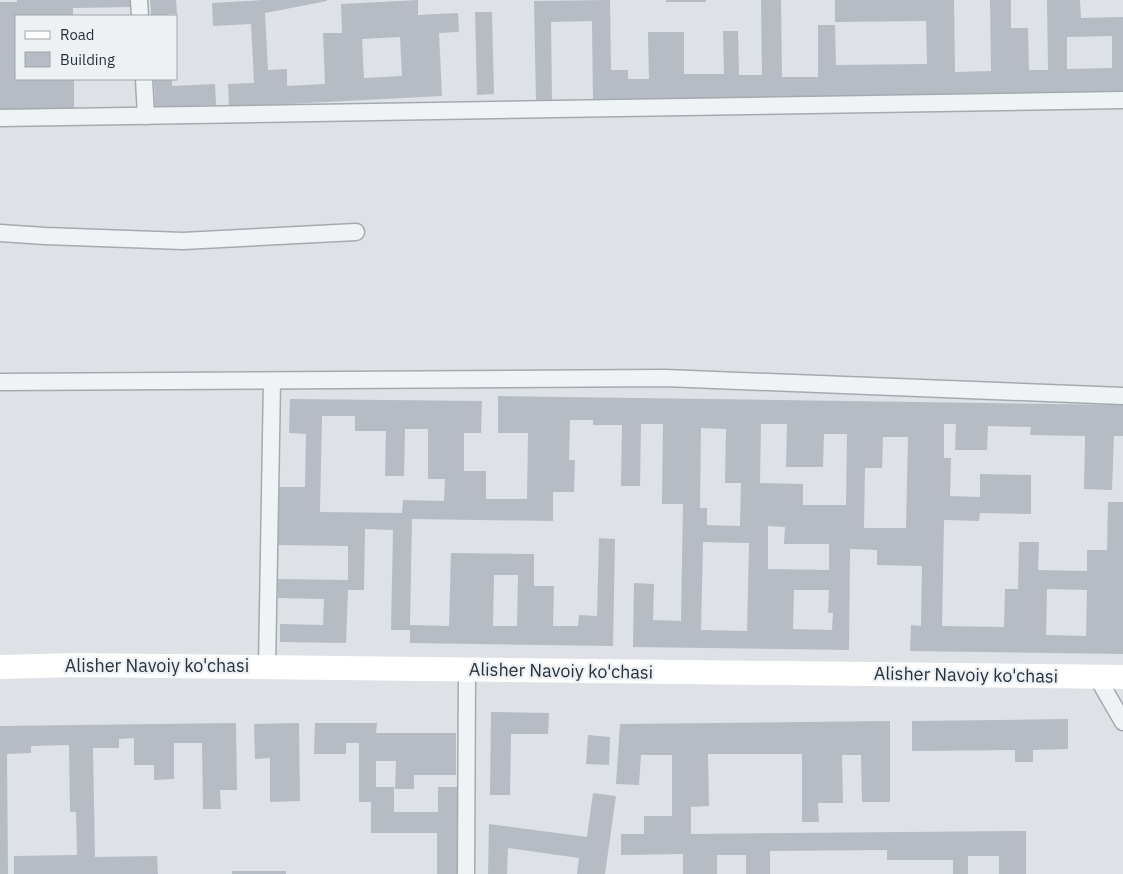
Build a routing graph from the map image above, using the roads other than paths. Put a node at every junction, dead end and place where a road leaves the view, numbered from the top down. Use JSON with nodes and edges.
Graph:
{"nodes":[{"id":1,"x":139,"y":0,"type":"edge"},
{"id":2,"x":140,"y":15,"type":"edge"},
{"id":3,"x":144,"y":80,"type":"edge"},
{"id":4,"x":1123,"y":100,"type":"edge"},
{"id":5,"x":146,"y":116,"type":"junction"},
{"id":6,"x":0,"y":118,"type":"edge"},
{"id":7,"x":356,"y":232,"type":"dead end"},
{"id":8,"x":0,"y":233,"type":"edge"},
{"id":9,"x":272,"y":381,"type":"junction"},
{"id":10,"x":0,"y":382,"type":"edge"},
{"id":11,"x":1123,"y":396,"type":"edge"},
{"id":12,"x":0,"y":667,"type":"edge"},
{"id":13,"x":267,"y":667,"type":"junction"},
{"id":14,"x":467,"y":670,"type":"junction"},
{"id":15,"x":1098,"y":677,"type":"junction"},
{"id":16,"x":1123,"y":677,"type":"edge"},
{"id":17,"x":1123,"y":722,"type":"edge"},
{"id":18,"x":466,"y":874,"type":"edge"}],
"edges":[{"from":1,"to":2,"type":"street"},
{"from":3,"to":5,"type":"street"},
{"from":4,"to":5,"type":"street"},
{"from":5,"to":6,"type":"street"},
{"from":7,"to":8,"type":"street"},
{"from":9,"to":10,"type":"street"},
{"from":9,"to":11,"type":"street"},
{"from":9,"to":13,"type":"street"},
{"from":12,"to":13,"type":"main road","name":"Alisher Navoiy ko'chasi"},
{"from":13,"to":14,"type":"main road","name":"Alisher Navoiy ko'chasi"},
{"from":14,"to":15,"type":"main road","name":"Alisher Navoiy ko'chasi"},
{"from":14,"to":18,"type":"street"},
{"from":15,"to":16,"type":"main road","name":"Alisher Navoiy ko'chasi"},
{"from":15,"to":17,"type":"street"}]}
